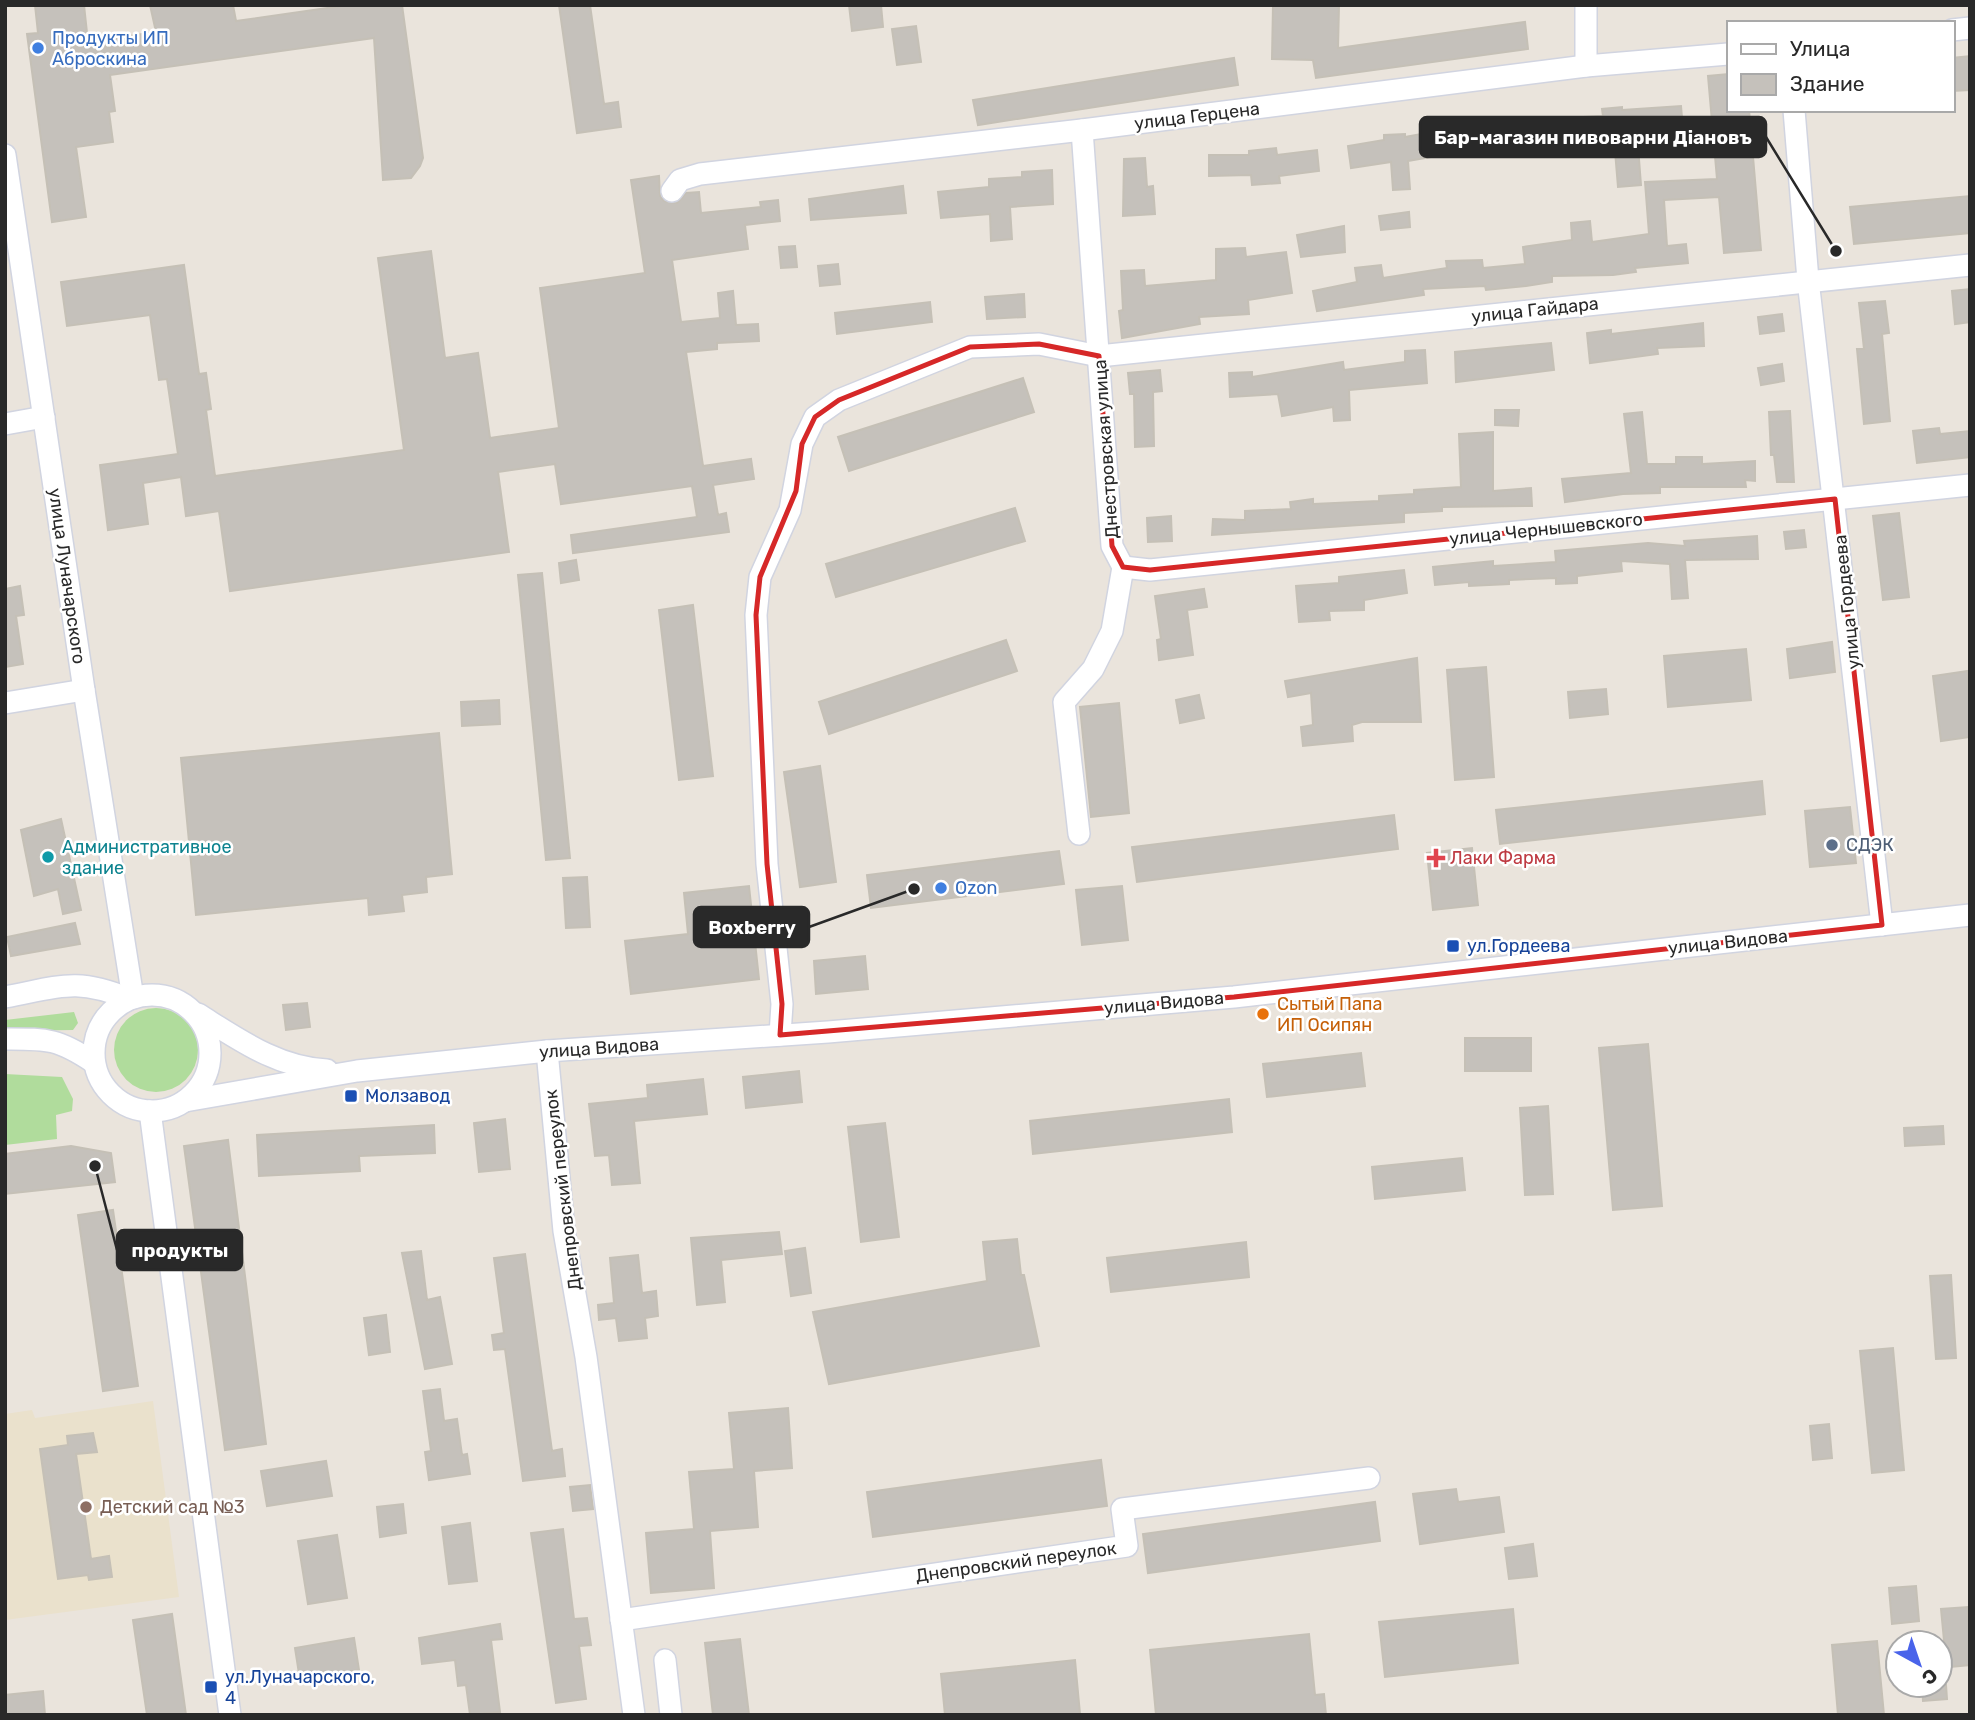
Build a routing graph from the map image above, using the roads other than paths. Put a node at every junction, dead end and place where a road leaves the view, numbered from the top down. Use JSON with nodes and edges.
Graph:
{"nodes":[{"id":1,"x":1586,"y":5,"type":"edge"},
{"id":2,"x":1727,"y":54,"type":"edge"},
{"id":3,"x":1586,"y":66,"type":"junction"},
{"id":4,"x":1794,"y":112,"type":"edge"},
{"id":5,"x":1082,"y":131,"type":"junction"},
{"id":6,"x":5,"y":155,"type":"edge"},
{"id":7,"x":8,"y":188,"type":"edge"},
{"id":8,"x":671,"y":191,"type":"dead end"},
{"id":9,"x":1970,"y":265,"type":"edge"},
{"id":10,"x":1808,"y":281,"type":"junction"},
{"id":11,"x":1100,"y":356,"type":"junction"},
{"id":12,"x":44,"y":417,"type":"junction"},
{"id":13,"x":5,"y":424,"type":"edge"},
{"id":14,"x":1970,"y":485,"type":"edge"},
{"id":15,"x":1835,"y":499,"type":"junction"},
{"id":16,"x":1123,"y":567,"type":"junction"},
{"id":17,"x":84,"y":690,"type":"junction"},
{"id":18,"x":5,"y":703,"type":"edge"},
{"id":19,"x":1079,"y":834,"type":"dead end"},
{"id":20,"x":1970,"y":915,"type":"edge"},
{"id":21,"x":1882,"y":925,"type":"junction"},
{"id":22,"x":5,"y":997,"type":"edge"},
{"id":23,"x":131,"y":998,"type":"junction"},
{"id":24,"x":194,"y":1012,"type":"junction"},
{"id":25,"x":780,"y":1035,"type":"junction"},
{"id":26,"x":5,"y":1039,"type":"edge"},
{"id":27,"x":547,"y":1051,"type":"junction"},
{"id":28,"x":93,"y":1062,"type":"junction"},
{"id":29,"x":357,"y":1071,"type":"junction"},
{"id":30,"x":185,"y":1101,"type":"junction"},
{"id":31,"x":150,"y":1111,"type":"junction"},
{"id":32,"x":1369,"y":1478,"type":"dead end"},
{"id":33,"x":621,"y":1619,"type":"junction"},
{"id":34,"x":665,"y":1660,"type":"dead end"},
{"id":35,"x":230,"y":1715,"type":"edge"},
{"id":36,"x":634,"y":1715,"type":"edge"},
{"id":37,"x":671,"y":1715,"type":"edge"}],
"edges":[{"from":1,"to":3,"type":"street"},
{"from":2,"to":3,"type":"street","name":"улица Герцена"},
{"from":3,"to":5,"type":"street","name":"улица Герцена"},
{"from":4,"to":10,"type":"street","name":"улица Гордеева"},
{"from":5,"to":8,"type":"street","name":"улица Герцена"},
{"from":5,"to":11,"type":"street","name":"Днестровская улица"},
{"from":6,"to":7,"type":"street","name":"улица Луначарского"},
{"from":7,"to":12,"type":"street","name":"улица Луначарского"},
{"from":9,"to":10,"type":"street","name":"улица Гайдара"},
{"from":10,"to":11,"type":"street","name":"улица Гайдара"},
{"from":10,"to":15,"type":"street","name":"улица Гордеева"},
{"from":11,"to":16,"type":"street","name":"Днестровская улица"},
{"from":11,"to":25,"type":"street","name":"улица Гайдара"},
{"from":12,"to":13,"type":"street"},
{"from":12,"to":17,"type":"street","name":"улица Луначарского"},
{"from":14,"to":15,"type":"street","name":"улица Чернышевского"},
{"from":15,"to":16,"type":"street","name":"улица Чернышевского"},
{"from":15,"to":21,"type":"street","name":"улица Гордеева"},
{"from":16,"to":19,"type":"street"},
{"from":17,"to":18,"type":"street"},
{"from":17,"to":23,"type":"street","name":"улица Луначарского"},
{"from":20,"to":21,"type":"street","name":"улица Видова"},
{"from":21,"to":25,"type":"street","name":"улица Видова"},
{"from":22,"to":23,"type":"street"},
{"from":23,"to":24,"type":"street"},
{"from":23,"to":28,"type":"street"},
{"from":24,"to":29,"type":"street"},
{"from":24,"to":30,"type":"street"},
{"from":25,"to":27,"type":"street","name":"улица Видова"},
{"from":26,"to":28,"type":"street"},
{"from":27,"to":29,"type":"street","name":"улица Видова"},
{"from":27,"to":33,"type":"street","name":"Днепровский переулок"},
{"from":28,"to":31,"type":"street"},
{"from":29,"to":30,"type":"street"},
{"from":30,"to":31,"type":"street"},
{"from":31,"to":35,"type":"street"},
{"from":32,"to":33,"type":"street","name":"Днепровский переулок"},
{"from":33,"to":36,"type":"street","name":"Днепровский переулок"},
{"from":34,"to":37,"type":"street"}]}
